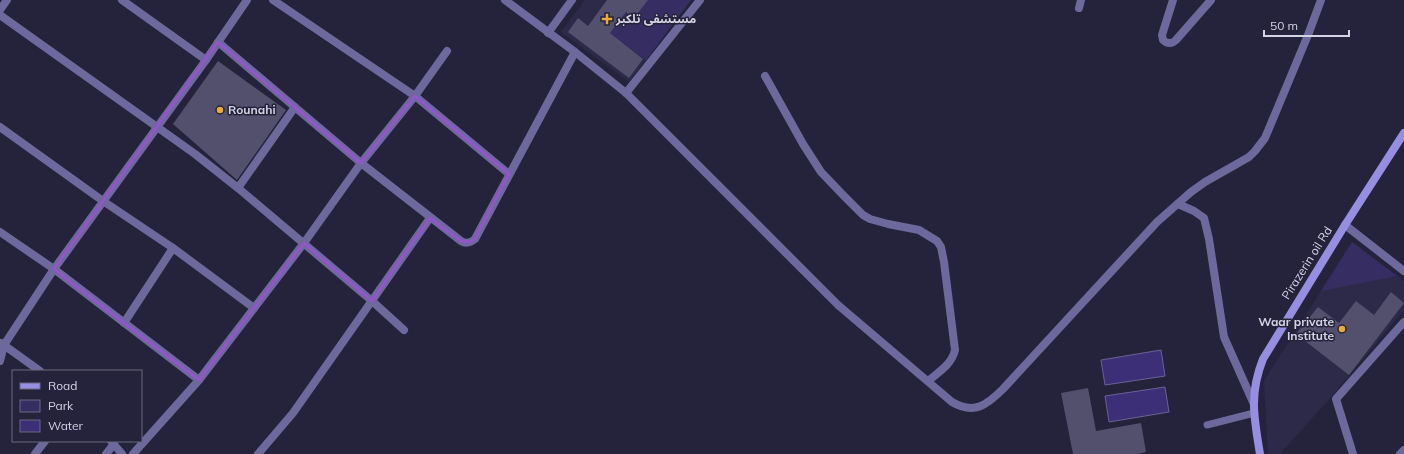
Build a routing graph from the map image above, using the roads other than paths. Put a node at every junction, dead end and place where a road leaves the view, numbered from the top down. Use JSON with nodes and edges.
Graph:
{"nodes":[{"id":1,"x":7,"y":0,"type":"edge"},
{"id":2,"x":122,"y":0,"type":"edge"},
{"id":3,"x":247,"y":0,"type":"edge"},
{"id":4,"x":273,"y":0,"type":"edge"},
{"id":5,"x":505,"y":0,"type":"edge"},
{"id":6,"x":572,"y":0,"type":"edge"},
{"id":7,"x":700,"y":0,"type":"edge"},
{"id":8,"x":1173,"y":0,"type":"edge"},
{"id":9,"x":1211,"y":0,"type":"edge"},
{"id":10,"x":1321,"y":0,"type":"edge"},
{"id":11,"x":0,"y":10,"type":"edge"},
{"id":12,"x":0,"y":15,"type":"edge"},
{"id":13,"x":548,"y":33,"type":"junction"},
{"id":14,"x":218,"y":42,"type":"junction"},
{"id":15,"x":447,"y":51,"type":"dead end"},
{"id":16,"x":575,"y":52,"type":"junction"},
{"id":17,"x":206,"y":60,"type":"junction"},
{"id":18,"x":765,"y":76,"type":"dead end"},
{"id":19,"x":626,"y":93,"type":"junction"},
{"id":20,"x":415,"y":96,"type":"junction"},
{"id":21,"x":295,"y":107,"type":"junction"},
{"id":22,"x":158,"y":126,"type":"junction"},
{"id":23,"x":0,"y":127,"type":"edge"},
{"id":24,"x":1403,"y":136,"type":"edge"},
{"id":25,"x":361,"y":163,"type":"junction"},
{"id":26,"x":509,"y":174,"type":"junction"},
{"id":27,"x":238,"y":188,"type":"junction"},
{"id":28,"x":103,"y":201,"type":"junction"},
{"id":29,"x":1178,"y":204,"type":"junction"},
{"id":30,"x":430,"y":218,"type":"junction"},
{"id":31,"x":1345,"y":225,"type":"junction"},
{"id":32,"x":0,"y":232,"type":"edge"},
{"id":33,"x":304,"y":243,"type":"junction"},
{"id":34,"x":173,"y":248,"type":"junction"},
{"id":35,"x":54,"y":269,"type":"junction"},
{"id":36,"x":1404,"y":270,"type":"edge"},
{"id":37,"x":372,"y":300,"type":"junction"},
{"id":38,"x":254,"y":308,"type":"junction"},
{"id":39,"x":1404,"y":322,"type":"edge"},
{"id":40,"x":124,"y":323,"type":"junction"},
{"id":41,"x":404,"y":330,"type":"dead end"},
{"id":42,"x":2,"y":344,"type":"edge"},
{"id":43,"x":0,"y":361,"type":"edge"},
{"id":44,"x":39,"y":370,"type":"edge"},
{"id":45,"x":199,"y":380,"type":"junction"},
{"id":46,"x":928,"y":382,"type":"junction"},
{"id":47,"x":1253,"y":402,"type":"junction"},
{"id":48,"x":1254,"y":413,"type":"junction"},
{"id":49,"x":1207,"y":425,"type":"dead end"},
{"id":50,"x":44,"y":442,"type":"edge"},
{"id":51,"x":112,"y":443,"type":"edge"},
{"id":52,"x":1404,"y":450,"type":"edge"},
{"id":53,"x":35,"y":454,"type":"edge"},
{"id":54,"x":106,"y":454,"type":"edge"},
{"id":55,"x":122,"y":454,"type":"edge"},
{"id":56,"x":133,"y":454,"type":"edge"},
{"id":57,"x":258,"y":454,"type":"edge"},
{"id":58,"x":1260,"y":454,"type":"edge"},
{"id":59,"x":1353,"y":454,"type":"edge"},
{"id":60,"x":1400,"y":454,"type":"edge"}],
"edges":[{"from":1,"to":11,"type":"street"},
{"from":2,"to":17,"type":"street"},
{"from":3,"to":14,"type":"street"},
{"from":4,"to":20,"type":"street"},
{"from":5,"to":13,"type":"street"},
{"from":6,"to":13,"type":"street"},
{"from":7,"to":19,"type":"street"},
{"from":8,"to":9,"type":"street"},
{"from":10,"to":29,"type":"street"},
{"from":12,"to":22,"type":"street"},
{"from":13,"to":16,"type":"street"},
{"from":14,"to":17,"type":"street"},
{"from":14,"to":21,"type":"street"},
{"from":15,"to":20,"type":"street"},
{"from":16,"to":19,"type":"street"},
{"from":16,"to":26,"type":"street"},
{"from":17,"to":22,"type":"street"},
{"from":18,"to":46,"type":"street"},
{"from":19,"to":46,"type":"street"},
{"from":20,"to":25,"type":"street"},
{"from":20,"to":26,"type":"street"},
{"from":21,"to":25,"type":"street"},
{"from":21,"to":27,"type":"street"},
{"from":22,"to":27,"type":"street"},
{"from":22,"to":28,"type":"street"},
{"from":23,"to":28,"type":"street"},
{"from":24,"to":31,"type":"main road","name":"Pirazerin oil Rd"},
{"from":25,"to":30,"type":"street"},
{"from":25,"to":33,"type":"street"},
{"from":26,"to":30,"type":"street"},
{"from":27,"to":33,"type":"street"},
{"from":28,"to":34,"type":"street"},
{"from":28,"to":35,"type":"street"},
{"from":29,"to":46,"type":"street"},
{"from":29,"to":47,"type":"street"},
{"from":30,"to":37,"type":"street"},
{"from":31,"to":36,"type":"street"},
{"from":31,"to":47,"type":"main road","name":"Pirazerin oil Rd"},
{"from":32,"to":35,"type":"street"},
{"from":33,"to":37,"type":"street"},
{"from":33,"to":38,"type":"street"},
{"from":34,"to":38,"type":"street"},
{"from":34,"to":40,"type":"street"},
{"from":35,"to":40,"type":"street"},
{"from":35,"to":42,"type":"street"},
{"from":37,"to":41,"type":"street"},
{"from":37,"to":57,"type":"street"},
{"from":38,"to":45,"type":"street"},
{"from":39,"to":59,"type":"street"},
{"from":40,"to":45,"type":"street"},
{"from":42,"to":43,"type":"street"},
{"from":42,"to":44,"type":"street"},
{"from":45,"to":56,"type":"street"},
{"from":47,"to":48,"type":"main road","name":"Pirazerin oil Rd"},
{"from":48,"to":49,"type":"lane"},
{"from":48,"to":58,"type":"main road","name":"Pirazerin oil Rd"},
{"from":50,"to":53,"type":"street"},
{"from":51,"to":54,"type":"street"},
{"from":51,"to":55,"type":"street"},
{"from":52,"to":60,"type":"street"}]}
